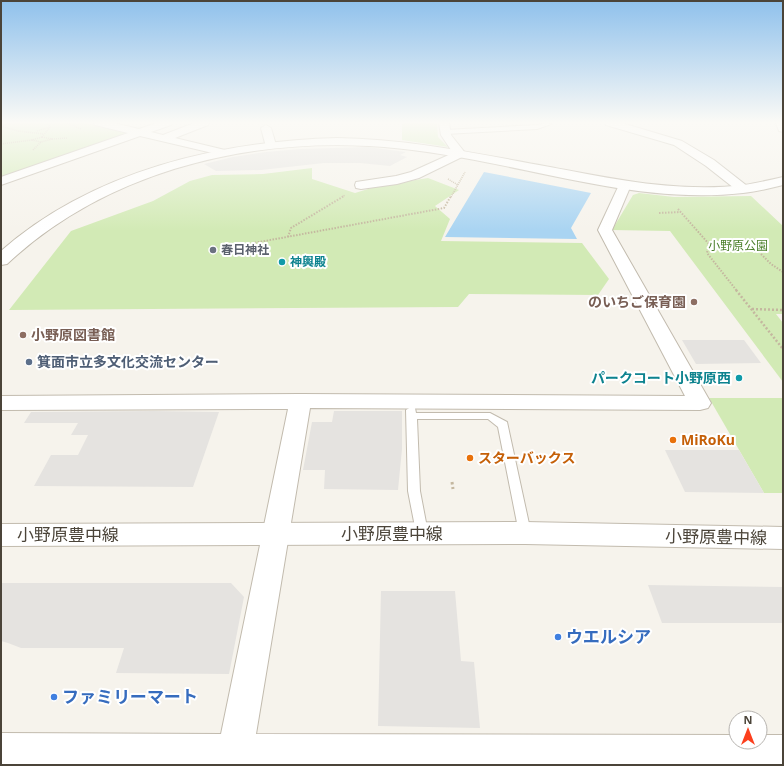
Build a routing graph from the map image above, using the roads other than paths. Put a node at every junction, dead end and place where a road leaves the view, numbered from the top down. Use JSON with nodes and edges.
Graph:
{"nodes":[{"id":1,"x":65,"y":159,"type":"edge"},
{"id":2,"x":196,"y":159,"type":"edge"},
{"id":3,"x":450,"y":159,"type":"edge"},
{"id":4,"x":485,"y":159,"type":"edge"},
{"id":5,"x":703,"y":159,"type":"edge"},
{"id":6,"x":1,"y":181,"type":"edge"},
{"id":7,"x":783,"y":181,"type":"edge"},
{"id":8,"x":361,"y":185,"type":"road end"},
{"id":9,"x":625,"y":185,"type":"junction"},
{"id":10,"x":744,"y":189,"type":"junction"},
{"id":11,"x":1,"y":260,"type":"edge"},
{"id":12,"x":300,"y":401,"type":"junction"},
{"id":13,"x":1,"y":403,"type":"edge"},
{"id":14,"x":411,"y":409,"type":"junction"},
{"id":15,"x":422,"y":533,"type":"junction"},
{"id":16,"x":525,"y":533,"type":"junction"},
{"id":17,"x":1,"y":535,"type":"edge"},
{"id":18,"x":276,"y":535,"type":"junction"},
{"id":19,"x":783,"y":538,"type":"edge"},
{"id":20,"x":1,"y":751,"type":"edge"},
{"id":21,"x":236,"y":751,"type":"junction"},
{"id":22,"x":783,"y":753,"type":"edge"}],
"edges":[{"from":1,"to":6,"type":"street"},
{"from":2,"to":11,"type":"street"},
{"from":3,"to":8,"type":"street"},
{"from":4,"to":9,"type":"street"},
{"from":5,"to":10,"type":"street"},
{"from":7,"to":10,"type":"street"},
{"from":9,"to":10,"type":"street"},
{"from":9,"to":14,"type":"street"},
{"from":12,"to":13,"type":"street"},
{"from":12,"to":14,"type":"street"},
{"from":12,"to":18,"type":"street"},
{"from":14,"to":15,"type":"lane"},
{"from":14,"to":16,"type":"lane"},
{"from":15,"to":16,"type":"street","name":"小野原豊中線"},
{"from":15,"to":18,"type":"street","name":"小野原豊中線"},
{"from":16,"to":19,"type":"street","name":"小野原豊中線"},
{"from":17,"to":18,"type":"street","name":"小野原豊中線"},
{"from":18,"to":21,"type":"street"},
{"from":20,"to":21,"type":"street"},
{"from":21,"to":22,"type":"street"}]}
